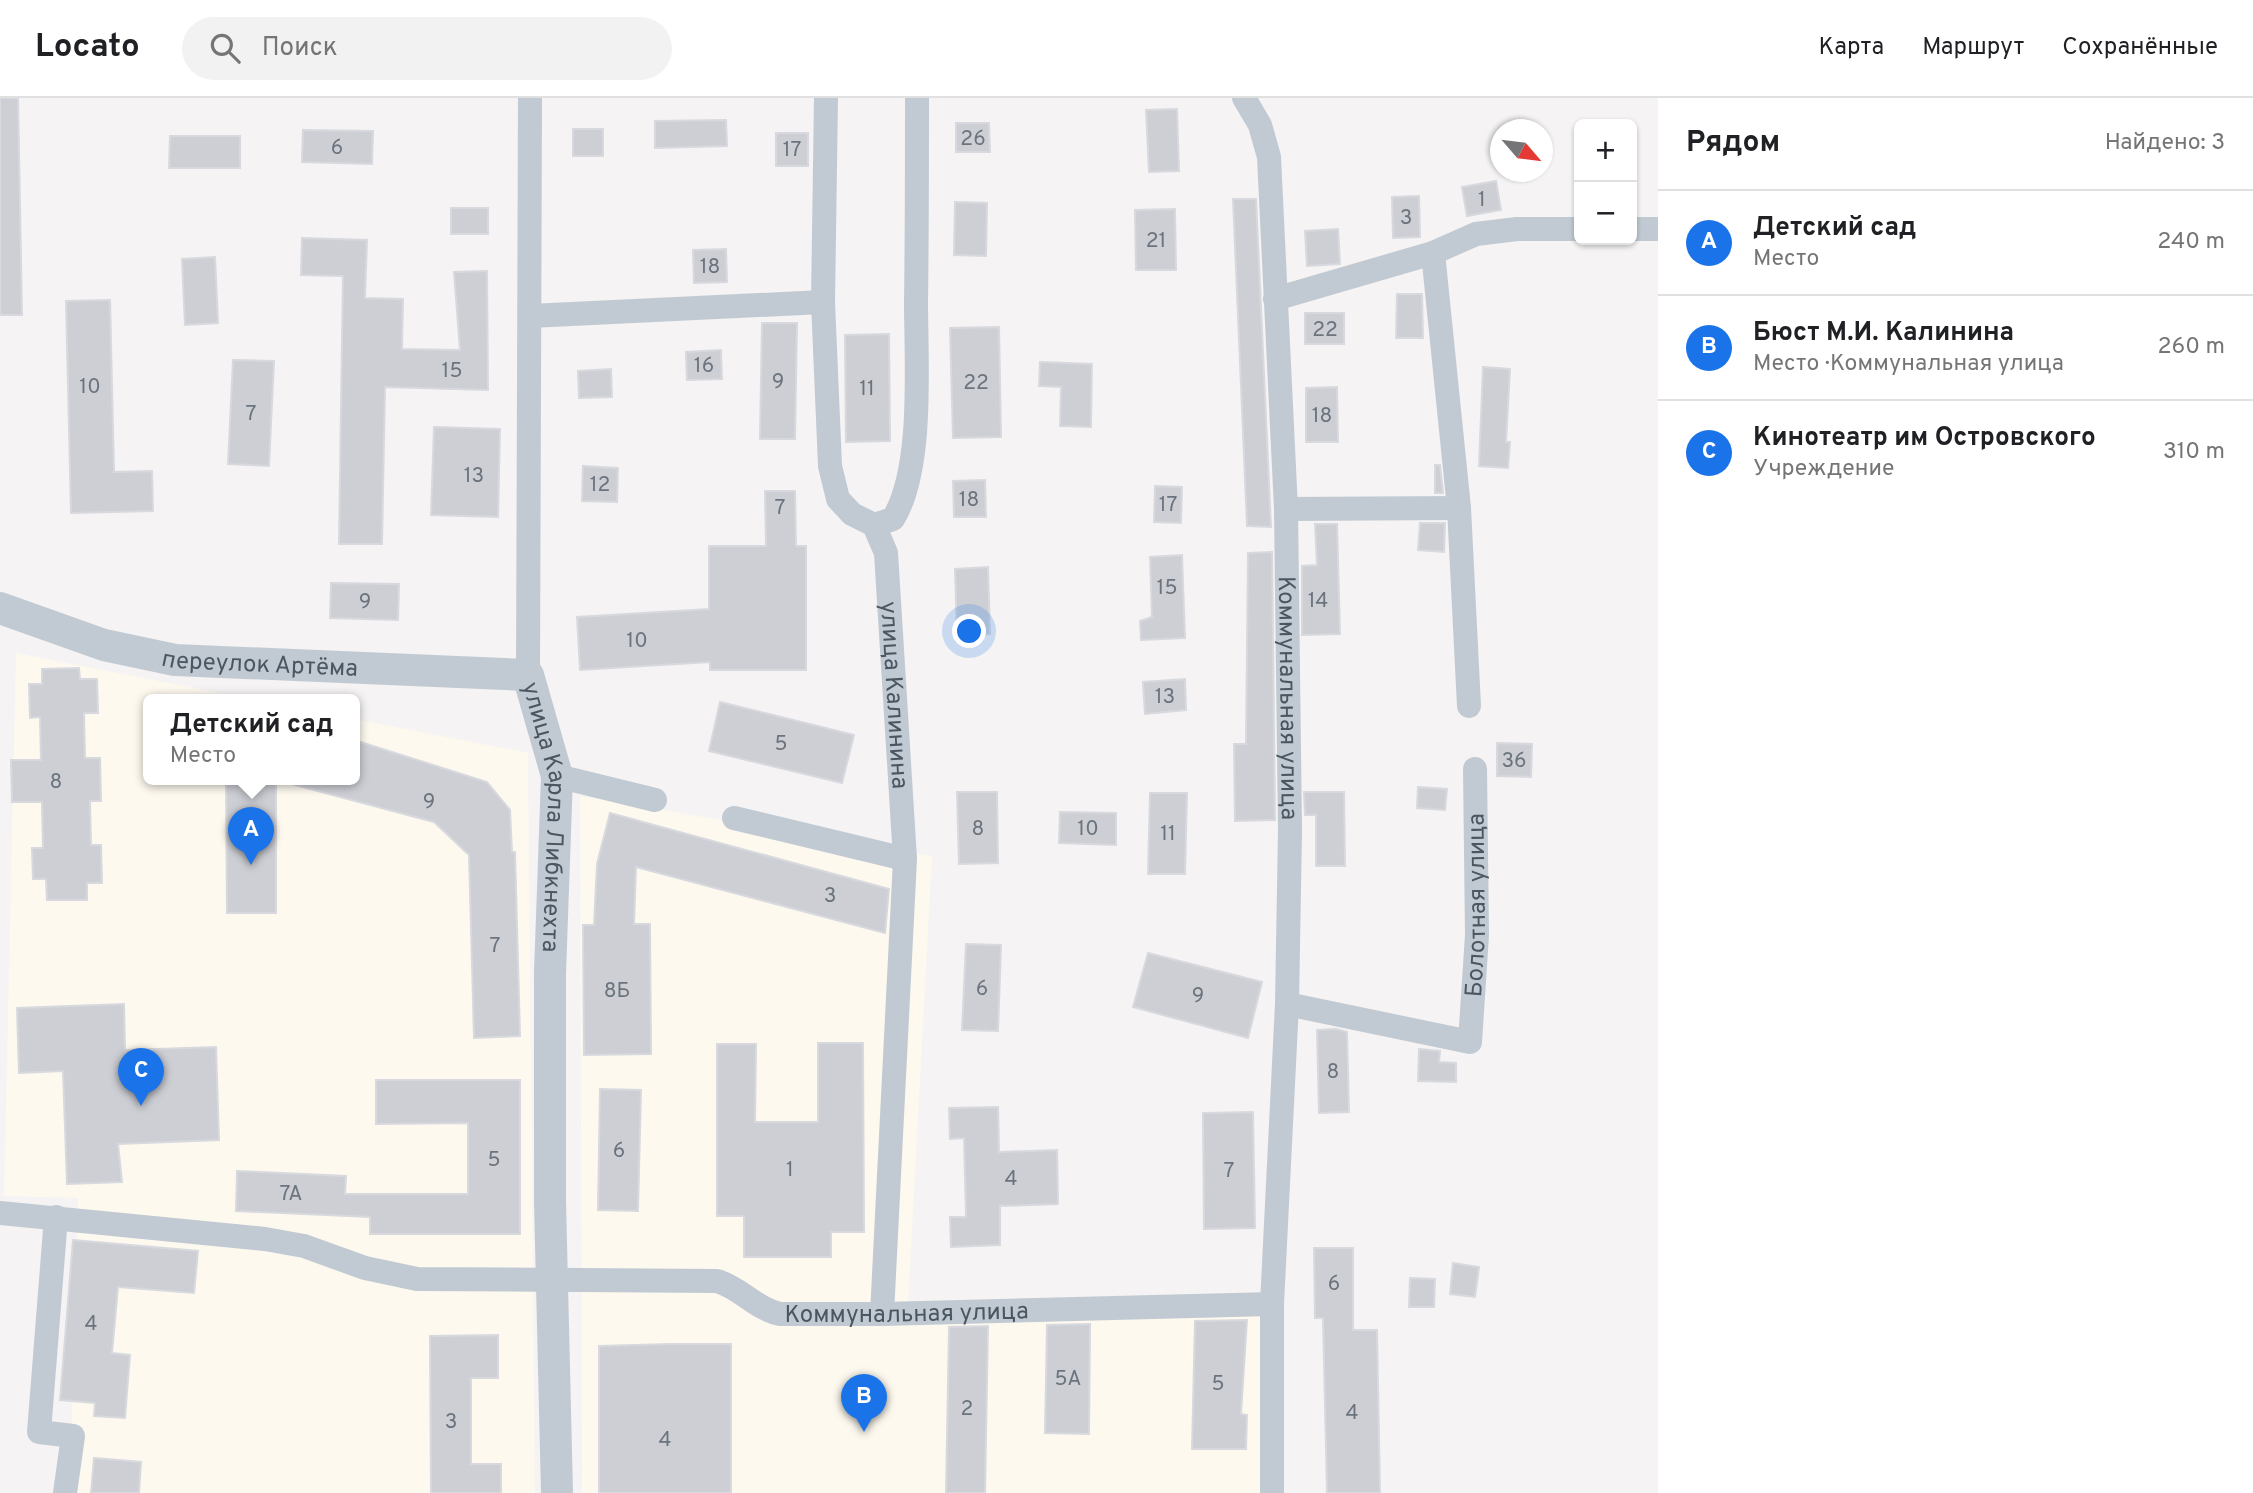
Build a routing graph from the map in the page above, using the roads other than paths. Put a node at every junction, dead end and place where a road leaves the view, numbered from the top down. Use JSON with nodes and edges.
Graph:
{"nodes":[{"id":1,"x":530,"y":98,"type":"edge"},
{"id":2,"x":826,"y":98,"type":"edge"},
{"id":3,"x":917,"y":98,"type":"edge"},
{"id":4,"x":1244,"y":98,"type":"edge"},
{"id":5,"x":1574,"y":229,"type":"edge"},
{"id":6,"x":1637,"y":229,"type":"edge"},
{"id":7,"x":1658,"y":229,"type":"edge"},
{"id":8,"x":1433,"y":253,"type":"junction"},
{"id":9,"x":1275,"y":299,"type":"junction"},
{"id":10,"x":823,"y":302,"type":"junction"},
{"id":11,"x":530,"y":316,"type":"junction"},
{"id":12,"x":1459,"y":508,"type":"junction"},
{"id":13,"x":1286,"y":509,"type":"junction"},
{"id":14,"x":874,"y":525,"type":"junction"},
{"id":15,"x":0,"y":608,"type":"edge"},
{"id":16,"x":528,"y":675,"type":"junction"},
{"id":17,"x":1469,"y":706,"type":"dead end"},
{"id":18,"x":1475,"y":769,"type":"dead end"},
{"id":19,"x":557,"y":776,"type":"junction"},
{"id":20,"x":655,"y":800,"type":"dead end"},
{"id":21,"x":734,"y":818,"type":"dead end"},
{"id":22,"x":905,"y":859,"type":"junction"},
{"id":23,"x":1287,"y":1004,"type":"junction"},
{"id":24,"x":0,"y":1213,"type":"edge"},
{"id":25,"x":56,"y":1217,"type":"junction"},
{"id":26,"x":551,"y":1280,"type":"junction"},
{"id":27,"x":1272,"y":1304,"type":"junction"},
{"id":28,"x":882,"y":1314,"type":"junction"},
{"id":29,"x":65,"y":1493,"type":"edge"},
{"id":30,"x":557,"y":1493,"type":"edge"},
{"id":31,"x":1272,"y":1493,"type":"edge"}],
"edges":[{"from":1,"to":11,"type":"street","name":"улица Карла Либкнехта"},
{"from":2,"to":10,"type":"street"},
{"from":3,"to":14,"type":"street"},
{"from":4,"to":9,"type":"street","name":"Коммунальная улица"},
{"from":5,"to":8,"type":"street"},
{"from":6,"to":7,"type":"street"},
{"from":8,"to":9,"type":"street"},
{"from":8,"to":12,"type":"street"},
{"from":9,"to":13,"type":"street","name":"Коммунальная улица"},
{"from":10,"to":11,"type":"street"},
{"from":10,"to":14,"type":"street"},
{"from":11,"to":16,"type":"street","name":"улица Карла Либкнехта"},
{"from":12,"to":13,"type":"street"},
{"from":12,"to":17,"type":"street"},
{"from":13,"to":23,"type":"street","name":"Коммунальная улица"},
{"from":14,"to":22,"type":"street","name":"улица Калинина"},
{"from":15,"to":16,"type":"street","name":"переулок Артёма"},
{"from":16,"to":19,"type":"street","name":"улица Карла Либкнехта"},
{"from":18,"to":23,"type":"street","name":"Болотная улица"},
{"from":19,"to":20,"type":"street"},
{"from":19,"to":26,"type":"street","name":"улица Карла Либкнехта"},
{"from":21,"to":22,"type":"street"},
{"from":22,"to":28,"type":"street","name":"улица Калинина"},
{"from":23,"to":27,"type":"street","name":"Коммунальная улица"},
{"from":24,"to":25,"type":"street","name":"Коммунальная улица"},
{"from":25,"to":26,"type":"street","name":"Коммунальная улица"},
{"from":25,"to":29,"type":"street"},
{"from":26,"to":28,"type":"street","name":"Коммунальная улица"},
{"from":26,"to":30,"type":"street","name":"улица Карла Либкнехта"},
{"from":27,"to":28,"type":"street","name":"Коммунальная улица"},
{"from":27,"to":31,"type":"street","name":"Коммунальная улица"}]}
